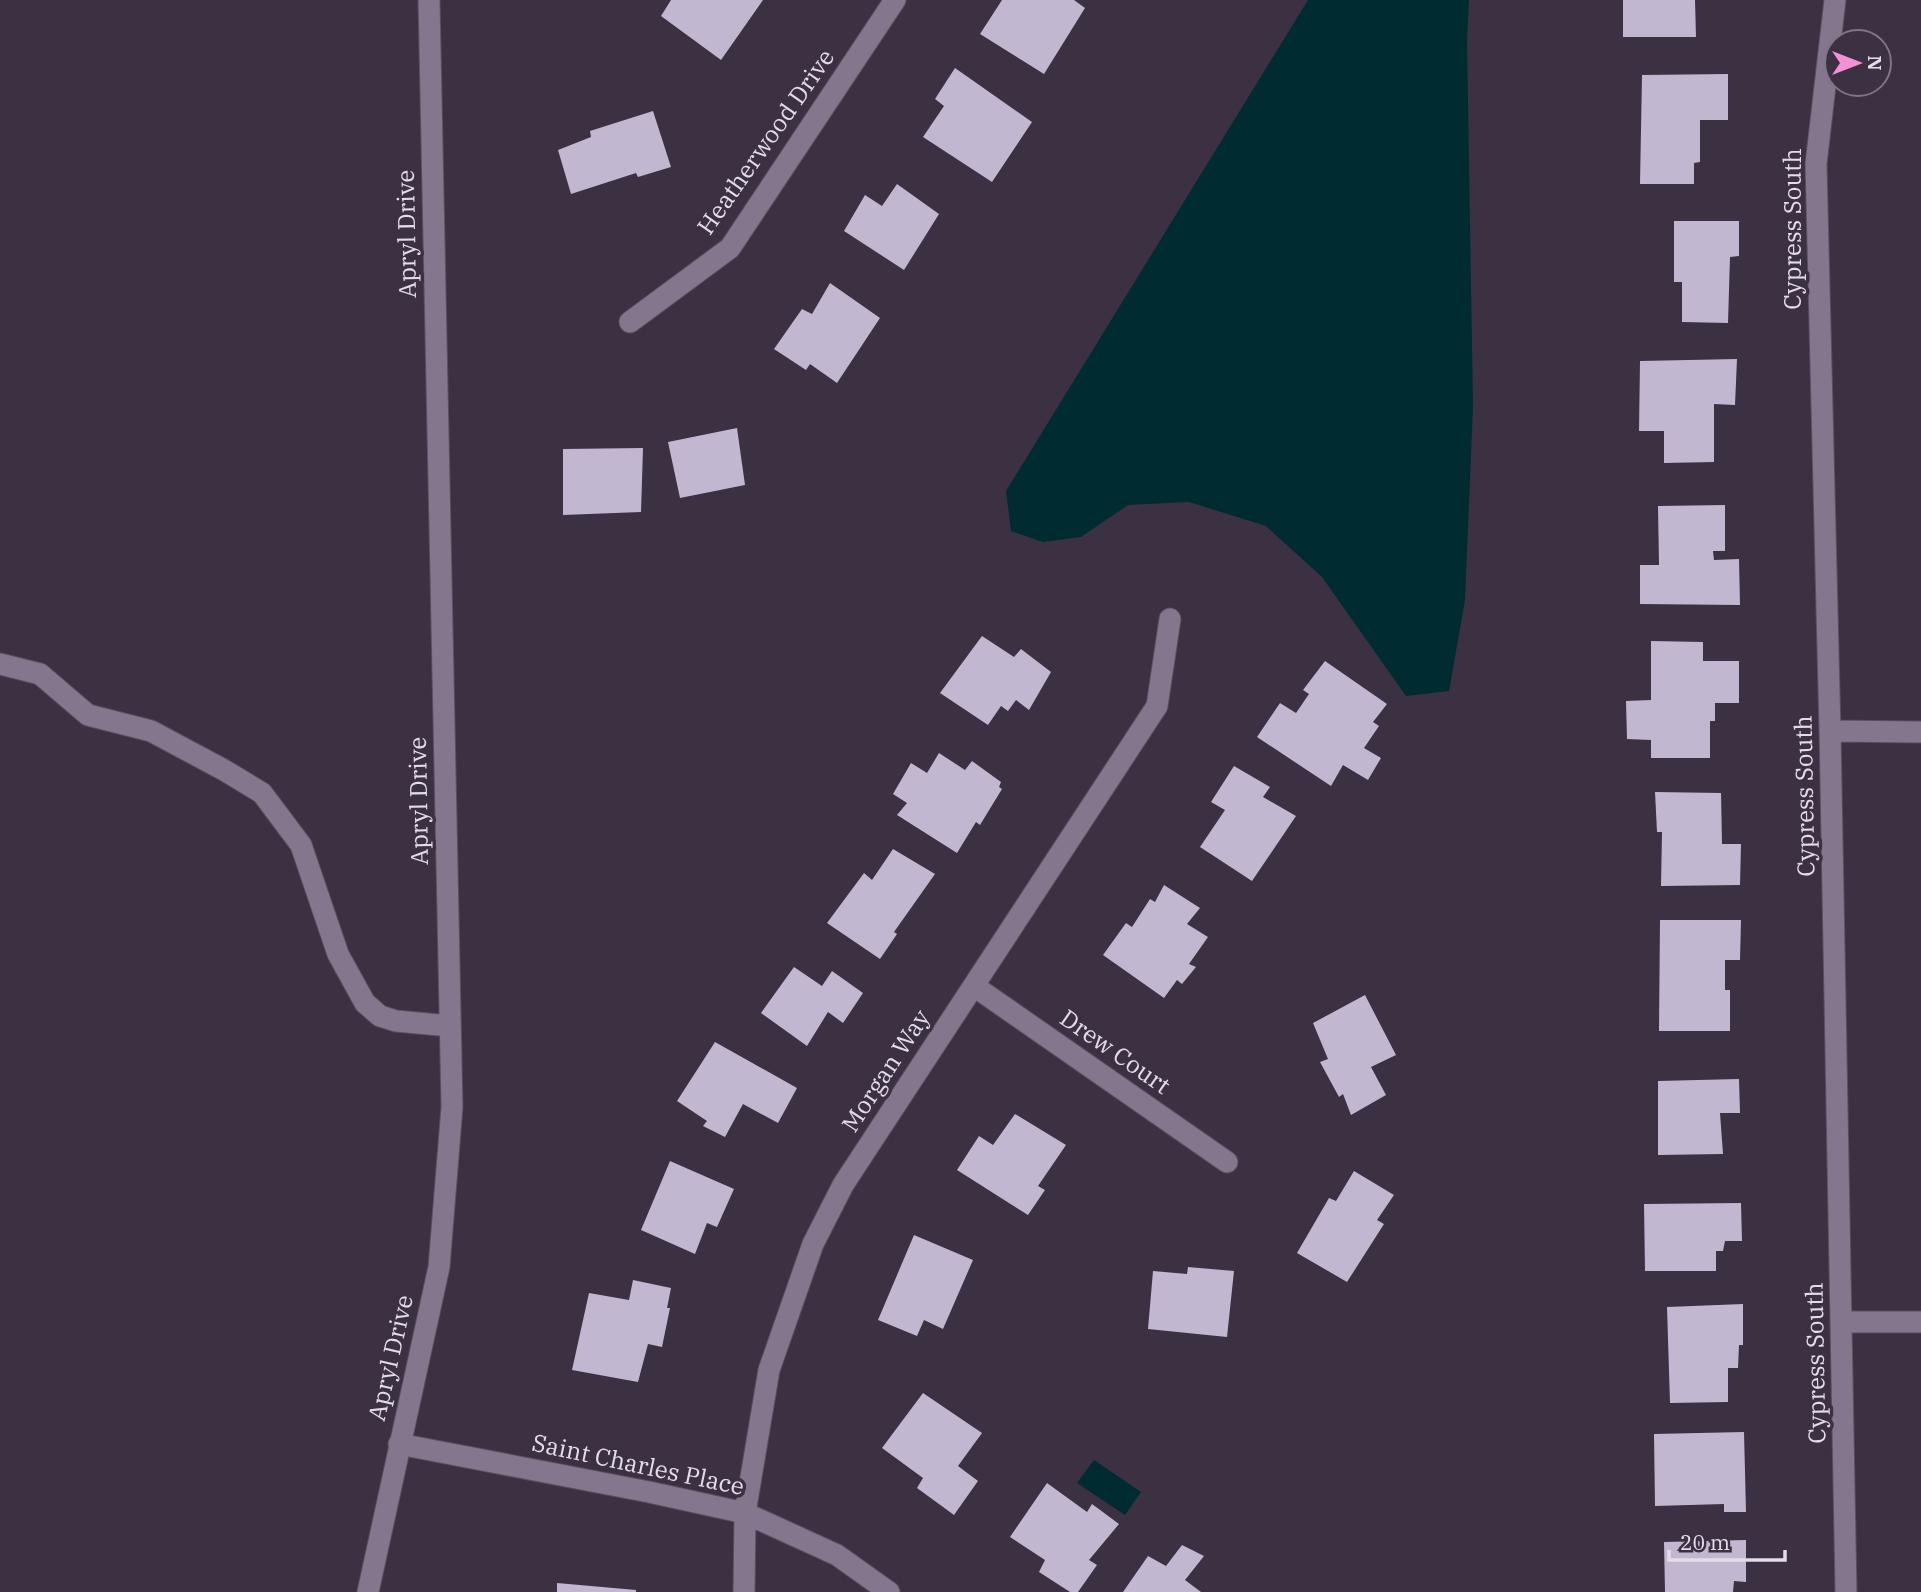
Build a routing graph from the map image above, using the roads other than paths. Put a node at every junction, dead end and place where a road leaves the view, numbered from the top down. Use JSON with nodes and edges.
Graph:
{"nodes":[{"id":1,"x":429,"y":0,"type":"edge"},
{"id":2,"x":895,"y":0,"type":"edge"},
{"id":3,"x":1835,"y":0,"type":"edge"},
{"id":4,"x":630,"y":323,"type":"dead end"},
{"id":5,"x":1170,"y":619,"type":"dead end"},
{"id":6,"x":0,"y":664,"type":"edge"},
{"id":7,"x":1830,"y":732,"type":"junction"},
{"id":8,"x":1921,"y":732,"type":"edge"},
{"id":9,"x":974,"y":986,"type":"junction"},
{"id":10,"x":450,"y":1026,"type":"junction"},
{"id":11,"x":1227,"y":1162,"type":"dead end"},
{"id":12,"x":1842,"y":1322,"type":"junction"},
{"id":13,"x":1921,"y":1322,"type":"edge"},
{"id":14,"x":399,"y":1444,"type":"junction"},
{"id":15,"x":746,"y":1513,"type":"junction"},
{"id":16,"x":368,"y":1592,"type":"edge"},
{"id":17,"x":744,"y":1592,"type":"edge"},
{"id":18,"x":889,"y":1592,"type":"edge"},
{"id":19,"x":1846,"y":1592,"type":"edge"}],
"edges":[{"from":1,"to":10,"type":"street","name":"Apryl Drive"},
{"from":2,"to":4,"type":"street","name":"Heatherwood Drive"},
{"from":3,"to":7,"type":"street","name":"Cypress South"},
{"from":5,"to":9,"type":"street","name":"Morgan Way"},
{"from":6,"to":10,"type":"street"},
{"from":7,"to":8,"type":"street"},
{"from":7,"to":12,"type":"street","name":"Cypress South"},
{"from":9,"to":11,"type":"street","name":"Drew Court"},
{"from":9,"to":15,"type":"street","name":"Morgan Way"},
{"from":10,"to":14,"type":"street","name":"Apryl Drive"},
{"from":12,"to":13,"type":"street"},
{"from":12,"to":19,"type":"street","name":"Cypress South"},
{"from":14,"to":15,"type":"street","name":"Saint Charles Place"},
{"from":14,"to":16,"type":"street","name":"Apryl Drive"},
{"from":15,"to":17,"type":"street","name":"Morgan Way"},
{"from":15,"to":18,"type":"street","name":"Saint Charles Place"}]}
